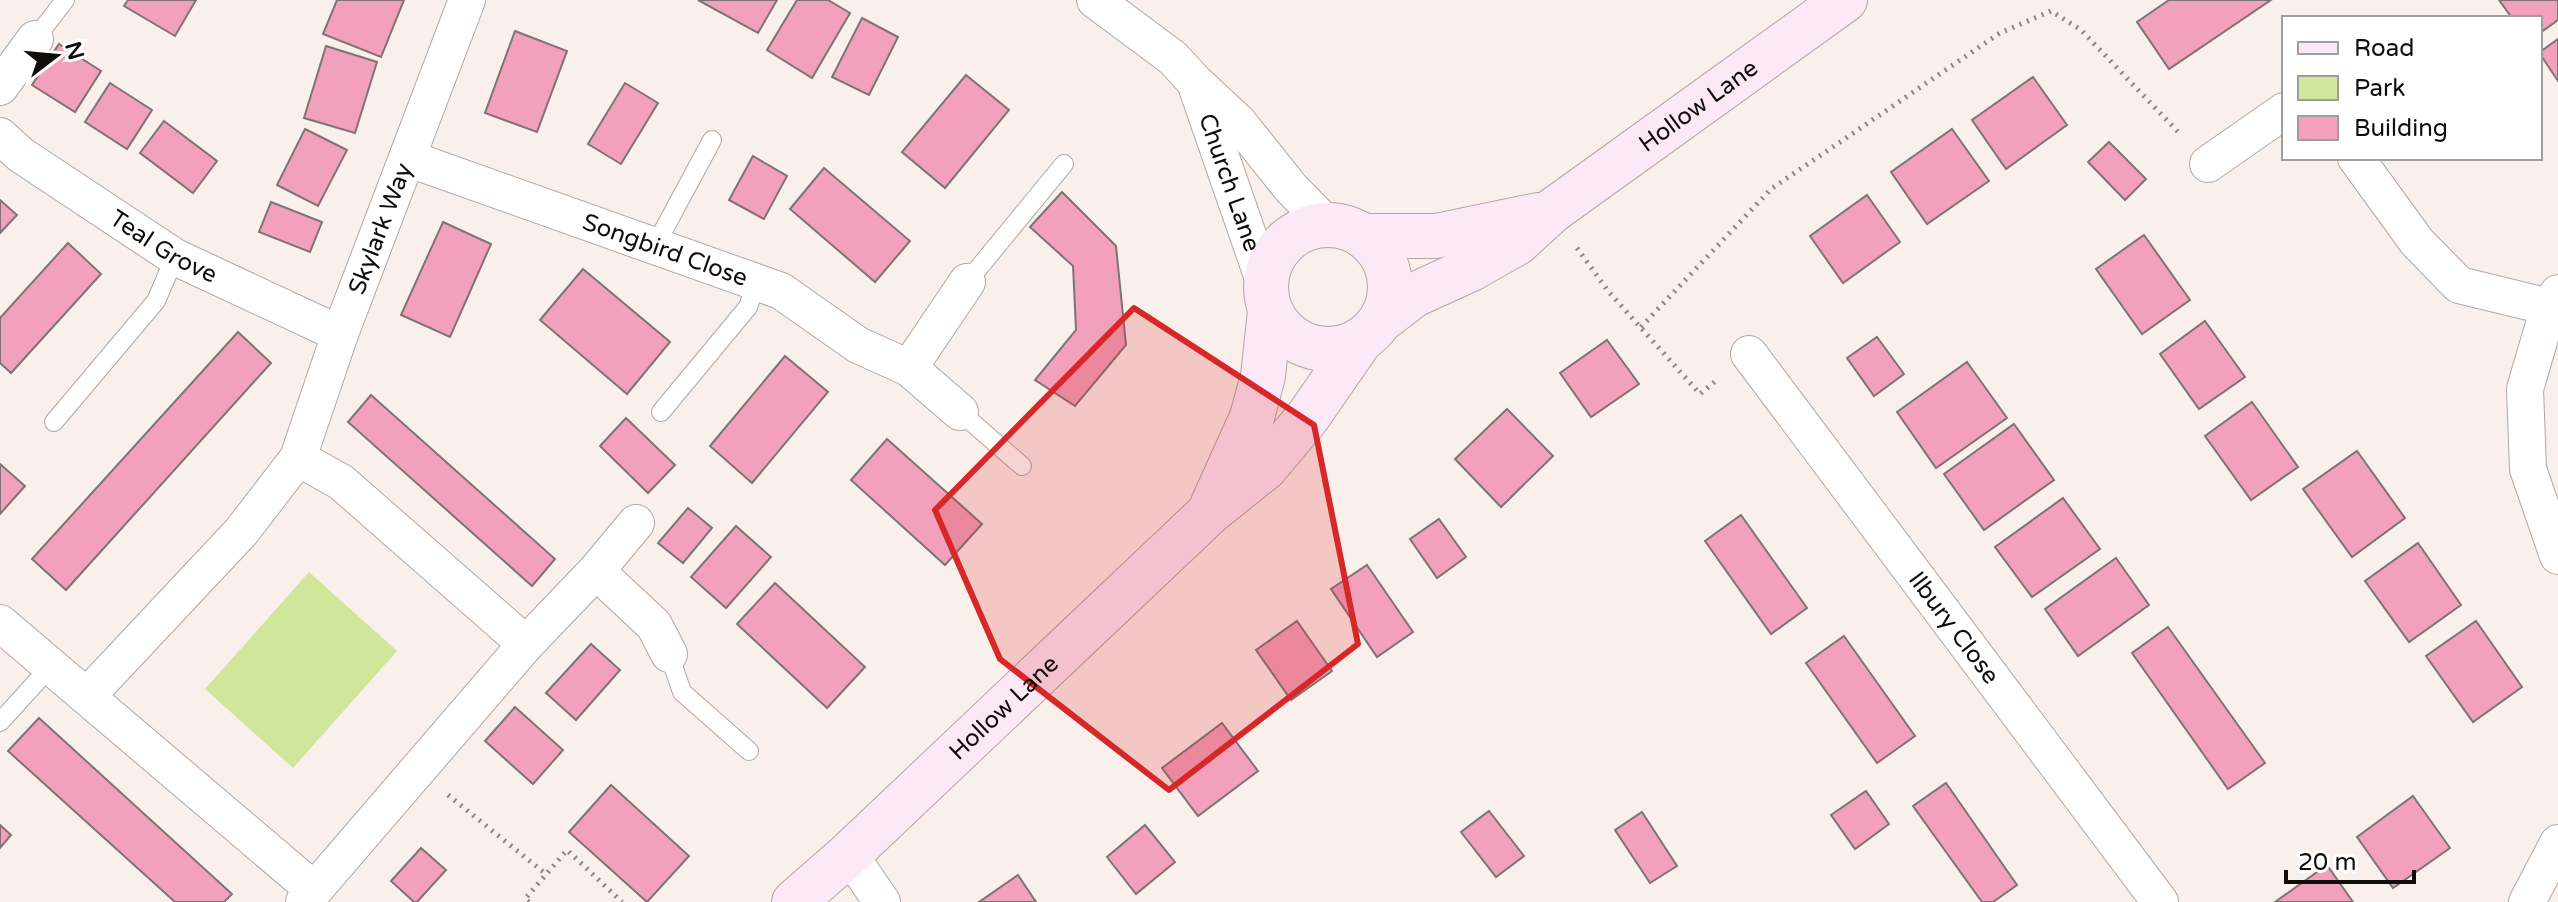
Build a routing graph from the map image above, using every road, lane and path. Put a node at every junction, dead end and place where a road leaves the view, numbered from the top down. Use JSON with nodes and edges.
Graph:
{"nodes":[{"id":1,"x":65,"y":0,"type":"edge"},
{"id":2,"x":467,"y":0,"type":"edge"},
{"id":3,"x":1095,"y":0,"type":"edge"},
{"id":4,"x":1845,"y":0,"type":"edge"},
{"id":5,"x":35,"y":39,"type":"joint"},
{"id":6,"x":1195,"y":82,"type":"junction"},
{"id":7,"x":0,"y":87,"type":"edge"},
{"id":8,"x":2282,"y":112,"type":"edge"},
{"id":9,"x":0,"y":136,"type":"edge"},
{"id":10,"x":712,"y":140,"type":"dead end"},
{"id":11,"x":407,"y":158,"type":"junction"},
{"id":12,"x":2357,"y":160,"type":"edge"},
{"id":13,"x":1064,"y":164,"type":"dead end"},
{"id":14,"x":2208,"y":164,"type":"joint"},
{"id":15,"x":1552,"y":211,"type":"junction"},
{"id":16,"x":1345,"y":231,"type":"junction"},
{"id":17,"x":655,"y":246,"type":"junction"},
{"id":18,"x":1577,"y":247,"type":"dead end"},
{"id":19,"x":175,"y":257,"type":"junction"},
{"id":20,"x":757,"y":282,"type":"junction"},
{"id":21,"x":967,"y":282,"type":"joint"},
{"id":22,"x":1267,"y":297,"type":"junction"},
{"id":23,"x":2553,"y":300,"type":"edge"},
{"id":24,"x":1641,"y":327,"type":"junction"},
{"id":25,"x":1370,"y":330,"type":"junction"},
{"id":26,"x":340,"y":334,"type":"junction"},
{"id":27,"x":1749,"y":354,"type":"joint"},
{"id":28,"x":909,"y":368,"type":"junction"},
{"id":29,"x":661,"y":412,"type":"dead end"},
{"id":30,"x":960,"y":412,"type":"joint"},
{"id":31,"x":54,"y":422,"type":"dead end"},
{"id":32,"x":298,"y":458,"type":"junction"},
{"id":33,"x":1022,"y":466,"type":"dead end"},
{"id":34,"x":1210,"y":512,"type":"junction"},
{"id":35,"x":636,"y":523,"type":"dead end"},
{"id":36,"x":2558,"y":556,"type":"edge"},
{"id":37,"x":596,"y":571,"type":"junction"},
{"id":38,"x":0,"y":623,"type":"edge"},
{"id":39,"x":526,"y":644,"type":"junction"},
{"id":40,"x":669,"y":654,"type":"joint"},
{"id":41,"x":51,"y":666,"type":"junction"},
{"id":42,"x":87,"y":696,"type":"junction"},
{"id":43,"x":0,"y":722,"type":"edge"},
{"id":44,"x":749,"y":751,"type":"dead end"},
{"id":45,"x":443,"y":790,"type":"dead end"},
{"id":46,"x":2558,"y":843,"type":"edge"},
{"id":47,"x":849,"y":854,"type":"junction"},
{"id":48,"x":547,"y":875,"type":"junction"},
{"id":49,"x":309,"y":896,"type":"edge"},
{"id":50,"x":529,"y":902,"type":"edge"},
{"id":51,"x":622,"y":902,"type":"edge"},
{"id":52,"x":794,"y":902,"type":"edge"},
{"id":53,"x":882,"y":902,"type":"edge"},
{"id":54,"x":2160,"y":902,"type":"edge"},
{"id":55,"x":2527,"y":902,"type":"edge"}],
"edges":[{"from":1,"to":5,"type":"lane"},
{"from":2,"to":11,"type":"street","name":"Skylark Way"},
{"from":3,"to":6,"type":"street","name":"Church Lane"},
{"from":4,"to":15,"type":"main road","name":"Hollow Lane"},
{"from":5,"to":7,"type":"street"},
{"from":6,"to":16,"type":"street","name":"Church Lane"},
{"from":6,"to":22,"type":"street","name":"Church Lane"},
{"from":8,"to":14,"type":"street"},
{"from":9,"to":19,"type":"street","name":"Teal Grove"},
{"from":10,"to":17,"type":"lane"},
{"from":11,"to":17,"type":"street","name":"Songbird Close"},
{"from":11,"to":26,"type":"street","name":"Skylark Way"},
{"from":12,"to":23,"type":"street"},
{"from":13,"to":21,"type":"lane"},
{"from":14,"to":24,"type":"path"},
{"from":15,"to":16,"type":"main road","name":"Hollow Lane"},
{"from":15,"to":25,"type":"main road","name":"Hollow Lane"},
{"from":16,"to":22,"type":"main road"},
{"from":16,"to":25,"type":"main road"},
{"from":17,"to":20,"type":"street","name":"Songbird Close"},
{"from":18,"to":24,"type":"path"},
{"from":19,"to":26,"type":"street","name":"Teal Grove"},
{"from":19,"to":31,"type":"lane"},
{"from":20,"to":28,"type":"street","name":"Songbird Close"},
{"from":20,"to":29,"type":"lane"},
{"from":21,"to":28,"type":"street"},
{"from":22,"to":25,"type":"main road"},
{"from":22,"to":34,"type":"main road","name":"Hollow Lane"},
{"from":23,"to":36,"type":"street"},
{"from":24,"to":27,"type":"path"},
{"from":25,"to":34,"type":"main road","name":"Hollow Lane"},
{"from":26,"to":32,"type":"street","name":"Skylark Way"},
{"from":27,"to":54,"type":"street","name":"Ilbury Close"},
{"from":28,"to":30,"type":"street","name":"Songbird Close"},
{"from":30,"to":33,"type":"lane","name":"Songbird Close"},
{"from":32,"to":39,"type":"street"},
{"from":32,"to":42,"type":"street","name":"Skylark Way"},
{"from":34,"to":47,"type":"main road","name":"Hollow Lane"},
{"from":35,"to":37,"type":"street"},
{"from":37,"to":39,"type":"street"},
{"from":37,"to":40,"type":"street"},
{"from":38,"to":41,"type":"street"},
{"from":39,"to":49,"type":"street"},
{"from":40,"to":44,"type":"lane"},
{"from":41,"to":42,"type":"street"},
{"from":41,"to":43,"type":"lane"},
{"from":42,"to":49,"type":"street"},
{"from":45,"to":48,"type":"path"},
{"from":46,"to":55,"type":"street"},
{"from":47,"to":52,"type":"main road","name":"Hollow Lane"},
{"from":47,"to":53,"type":"street"},
{"from":48,"to":50,"type":"path"},
{"from":48,"to":51,"type":"path"}]}
